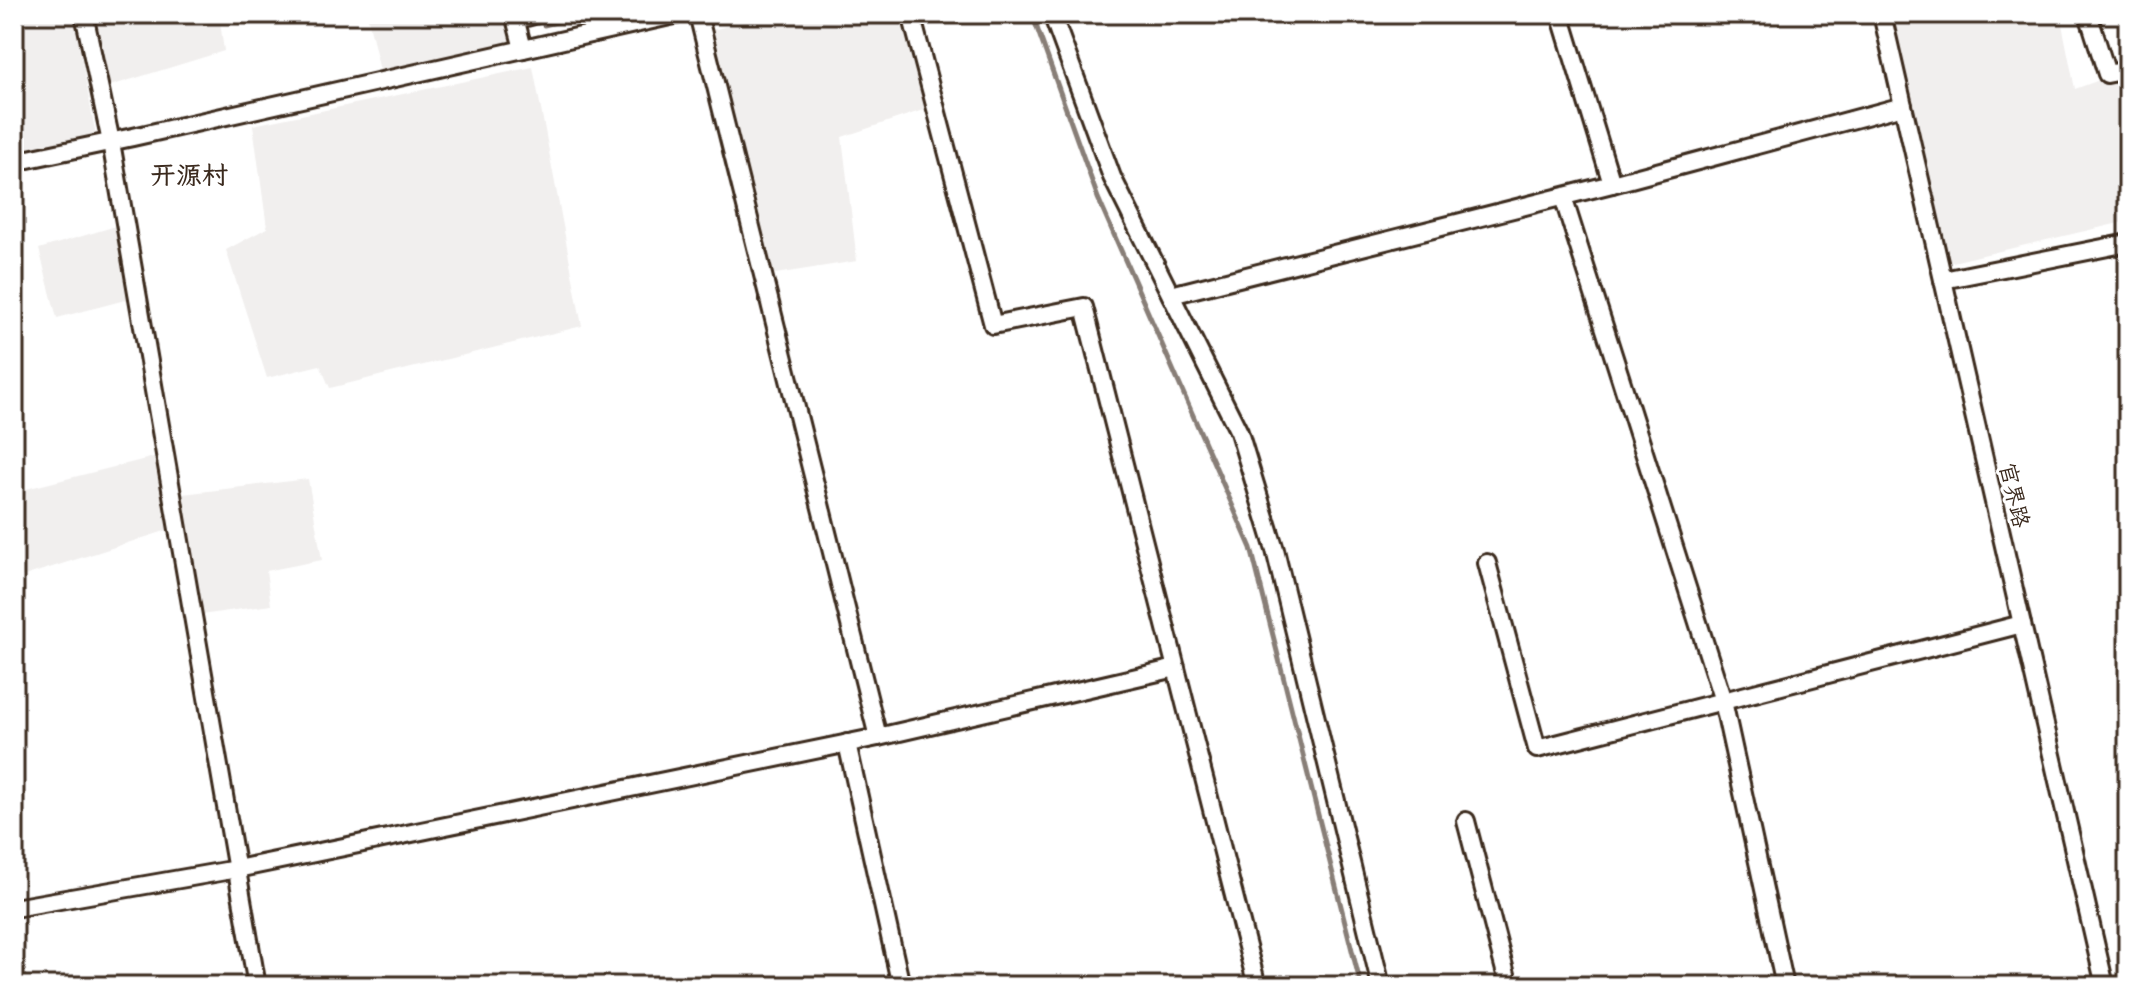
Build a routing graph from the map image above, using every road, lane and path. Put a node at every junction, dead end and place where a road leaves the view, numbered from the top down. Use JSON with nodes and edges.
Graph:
{"nodes":[{"id":1,"x":84,"y":14,"type":"edge"},
{"id":2,"x":538,"y":14,"type":"edge"},
{"id":3,"x":679,"y":14,"type":"edge"},
{"id":4,"x":698,"y":14,"type":"edge"},
{"id":5,"x":911,"y":14,"type":"edge"},
{"id":6,"x":1052,"y":14,"type":"edge"},
{"id":7,"x":1560,"y":14,"type":"edge"},
{"id":8,"x":1882,"y":14,"type":"edge"},
{"id":9,"x":2088,"y":14,"type":"edge"},
{"id":10,"x":515,"y":17,"type":"edge"},
{"id":11,"x":523,"y":49,"type":"junction"},
{"id":12,"x":2128,"y":70,"type":"edge"},
{"id":13,"x":1903,"y":106,"type":"junction"},
{"id":14,"x":111,"y":142,"type":"junction"},
{"id":15,"x":14,"y":162,"type":"edge"},
{"id":16,"x":1612,"y":184,"type":"junction"},
{"id":17,"x":1563,"y":197,"type":"junction"},
{"id":18,"x":2128,"y":243,"type":"edge"},
{"id":19,"x":1943,"y":280,"type":"junction"},
{"id":20,"x":1171,"y":295,"type":"junction"},
{"id":21,"x":1487,"y":563,"type":"dead end"},
{"id":22,"x":2022,"y":624,"type":"junction"},
{"id":23,"x":1176,"y":668,"type":"junction"},
{"id":24,"x":1723,"y":701,"type":"junction"},
{"id":25,"x":878,"y":737,"type":"junction"},
{"id":26,"x":847,"y":743,"type":"junction"},
{"id":27,"x":1466,"y":821,"type":"dead end"},
{"id":28,"x":237,"y":869,"type":"junction"},
{"id":29,"x":14,"y":908,"type":"edge"},
{"id":30,"x":257,"y":986,"type":"edge"},
{"id":31,"x":901,"y":986,"type":"edge"},
{"id":32,"x":1257,"y":986,"type":"edge"},
{"id":33,"x":1381,"y":986,"type":"edge"},
{"id":34,"x":1509,"y":986,"type":"edge"},
{"id":35,"x":1785,"y":986,"type":"edge"},
{"id":36,"x":2105,"y":986,"type":"edge"}],
"edges":[{"from":1,"to":14,"type":"street"},
{"from":2,"to":10,"type":"street"},
{"from":3,"to":11,"type":"street"},
{"from":4,"to":25,"type":"street"},
{"from":5,"to":23,"type":"street"},
{"from":6,"to":20,"type":"street"},
{"from":7,"to":16,"type":"street"},
{"from":8,"to":13,"type":"street","name":"官界路"},
{"from":9,"to":12,"type":"street"},
{"from":10,"to":11,"type":"street"},
{"from":11,"to":14,"type":"street"},
{"from":13,"to":16,"type":"street"},
{"from":13,"to":19,"type":"street","name":"官界路"},
{"from":14,"to":15,"type":"street"},
{"from":14,"to":28,"type":"street"},
{"from":16,"to":17,"type":"street"},
{"from":17,"to":20,"type":"street"},
{"from":17,"to":24,"type":"street"},
{"from":18,"to":19,"type":"street"},
{"from":19,"to":22,"type":"street","name":"官界路"},
{"from":20,"to":33,"type":"street"},
{"from":21,"to":24,"type":"street"},
{"from":22,"to":24,"type":"street"},
{"from":22,"to":36,"type":"street","name":"官界路"},
{"from":23,"to":25,"type":"street"},
{"from":23,"to":32,"type":"street"},
{"from":24,"to":35,"type":"street"},
{"from":25,"to":26,"type":"street"},
{"from":26,"to":28,"type":"street"},
{"from":26,"to":31,"type":"street"},
{"from":27,"to":34,"type":"street"},
{"from":28,"to":29,"type":"street"},
{"from":28,"to":30,"type":"street"}]}
